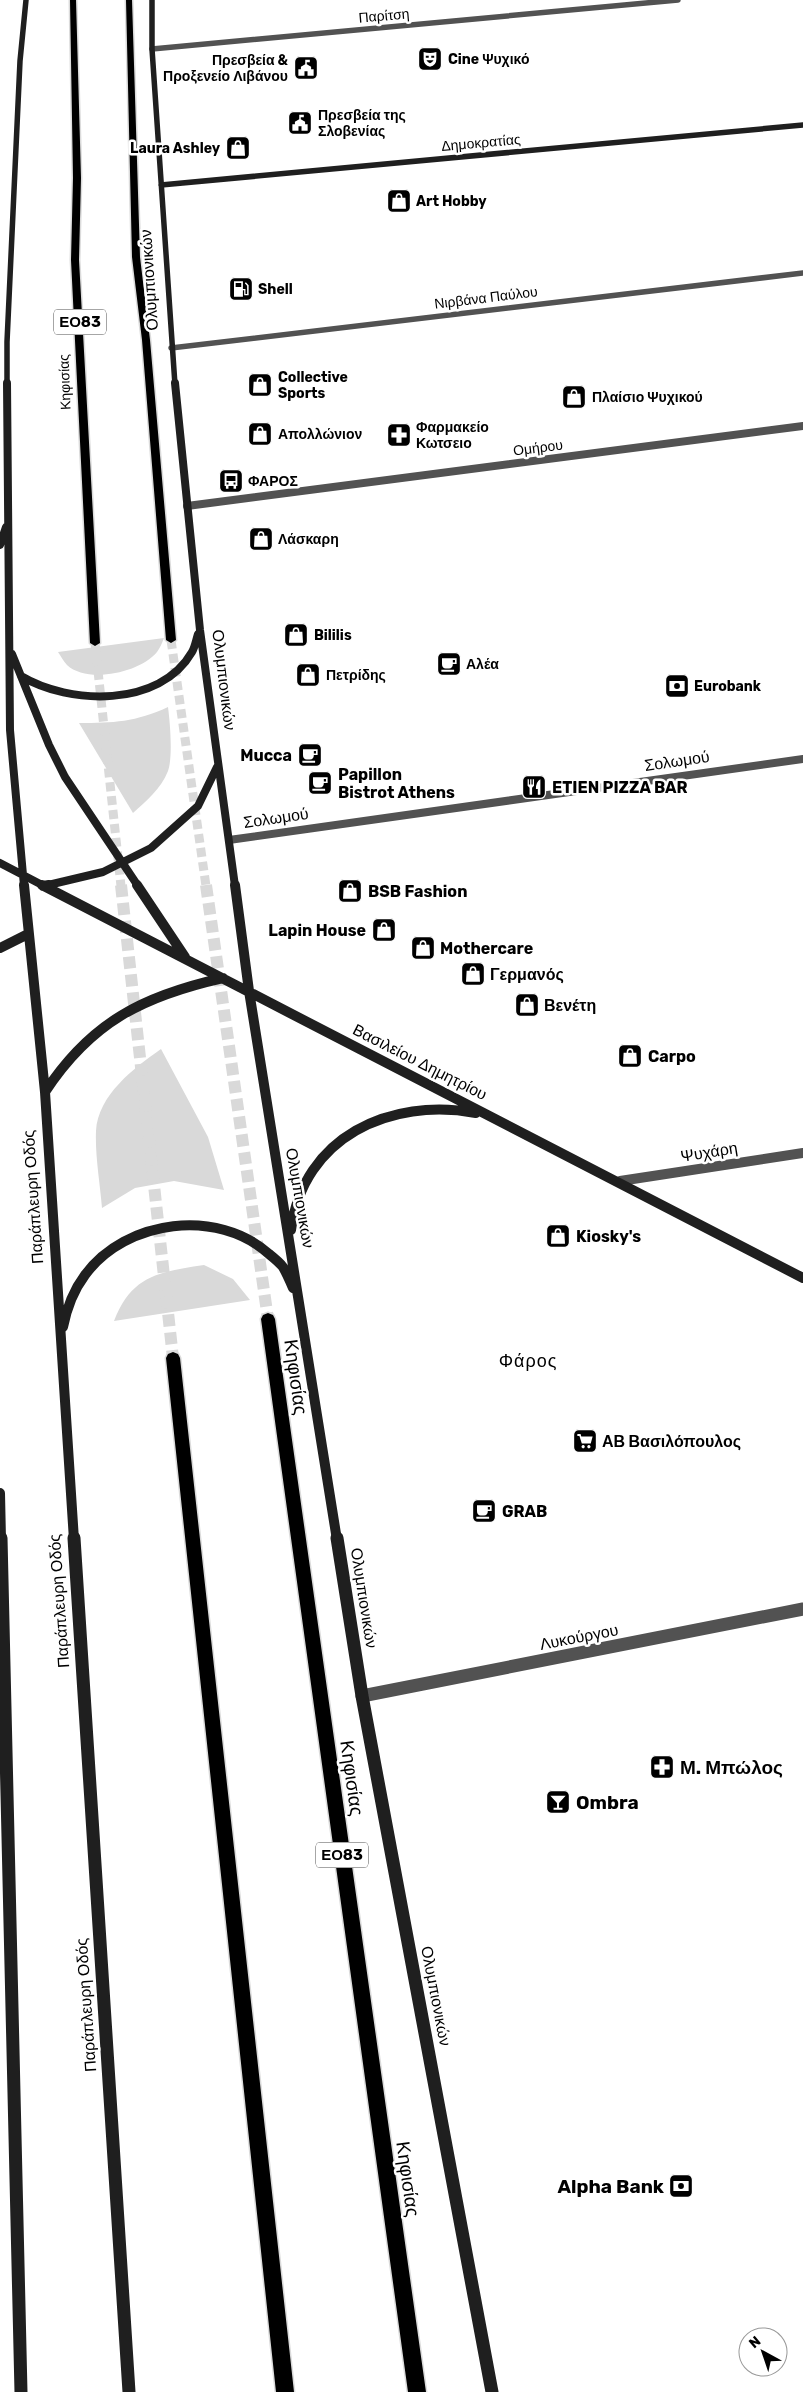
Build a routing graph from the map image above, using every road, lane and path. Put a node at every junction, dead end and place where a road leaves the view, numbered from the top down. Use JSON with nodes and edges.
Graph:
{"nodes":[{"id":1,"x":26,"y":0,"type":"edge"},
{"id":2,"x":73,"y":0,"type":"edge"},
{"id":3,"x":129,"y":0,"type":"edge"},
{"id":4,"x":152,"y":0,"type":"edge"},
{"id":5,"x":678,"y":0,"type":"edge"},
{"id":6,"x":152,"y":49,"type":"junction"},
{"id":7,"x":803,"y":125,"type":"edge"},
{"id":8,"x":161,"y":185,"type":"junction"},
{"id":9,"x":803,"y":273,"type":"edge"},
{"id":10,"x":171,"y":348,"type":"junction"},
{"id":11,"x":803,"y":426,"type":"edge"},
{"id":12,"x":187,"y":506,"type":"junction"},
{"id":13,"x":9,"y":519,"type":"junction"},
{"id":14,"x":0,"y":545,"type":"edge"},
{"id":15,"x":200,"y":630,"type":"junction"},
{"id":16,"x":171,"y":640,"type":"tunnel mouth"},
{"id":17,"x":95,"y":643,"type":"tunnel mouth"},
{"id":18,"x":9,"y":648,"type":"junction"},
{"id":19,"x":21,"y":676,"type":"junction"},
{"id":20,"x":803,"y":759,"type":"edge"},
{"id":21,"x":217,"y":766,"type":"junction"},
{"id":22,"x":229,"y":840,"type":"junction"},
{"id":23,"x":0,"y":863,"type":"edge"},
{"id":24,"x":122,"y":863,"type":"junction"},
{"id":25,"x":22,"y":874,"type":"junction"},
{"id":26,"x":43,"y":886,"type":"junction"},
{"id":27,"x":28,"y":934,"type":"junction"},
{"id":28,"x":0,"y":948,"type":"edge"},
{"id":29,"x":186,"y":959,"type":"junction"},
{"id":30,"x":223,"y":978,"type":"junction"},
{"id":31,"x":249,"y":991,"type":"junction"},
{"id":32,"x":44,"y":1092,"type":"junction"},
{"id":33,"x":496,"y":1119,"type":"junction"},
{"id":34,"x":803,"y":1152,"type":"edge"},
{"id":35,"x":620,"y":1181,"type":"junction"},
{"id":36,"x":290,"y":1239,"type":"junction"},
{"id":37,"x":803,"y":1278,"type":"edge"},
{"id":38,"x":298,"y":1301,"type":"junction"},
{"id":39,"x":268,"y":1319,"type":"tunnel mouth"},
{"id":40,"x":60,"y":1343,"type":"junction"},
{"id":41,"x":173,"y":1358,"type":"tunnel mouth"},
{"id":42,"x":0,"y":1493,"type":"edge"},
{"id":43,"x":803,"y":1610,"type":"edge"},
{"id":44,"x":362,"y":1696,"type":"junction"},
{"id":45,"x":21,"y":2392,"type":"edge"},
{"id":46,"x":129,"y":2392,"type":"edge"},
{"id":47,"x":285,"y":2392,"type":"edge"},
{"id":48,"x":417,"y":2392,"type":"edge"},
{"id":49,"x":492,"y":2392,"type":"edge"}],
"edges":[{"from":1,"to":13,"type":"street","name":"Παράπλευρη Οδός"},
{"from":2,"to":17,"type":"main road","name":"Κηφισίας","number":"ΕΟ83"},
{"from":3,"to":16,"type":"main road"},
{"from":4,"to":6,"type":"street","name":"Ολυμπιονικών"},
{"from":5,"to":6,"type":"street","name":"Παρίτση"},
{"from":6,"to":8,"type":"street","name":"Ολυμπιονικών"},
{"from":7,"to":8,"type":"street","name":"Δημοκρατίας"},
{"from":8,"to":10,"type":"street","name":"Ολυμπιονικών"},
{"from":9,"to":10,"type":"street","name":"Νιρβάνα Παύλου"},
{"from":10,"to":12,"type":"street","name":"Ολυμπιονικών"},
{"from":11,"to":12,"type":"street","name":"Ομήρου"},
{"from":12,"to":15,"type":"street","name":"Ολυμπιονικών"},
{"from":13,"to":14,"type":"street"},
{"from":13,"to":18,"type":"street","name":"Παράπλευρη Οδός"},
{"from":15,"to":19,"type":"street"},
{"from":15,"to":21,"type":"street","name":"Ολυμπιονικών"},
{"from":18,"to":19,"type":"street"},
{"from":18,"to":25,"type":"street","name":"Παράπλευρη Οδός"},
{"from":19,"to":24,"type":"street"},
{"from":20,"to":22,"type":"street","name":"Σολωμού"},
{"from":21,"to":22,"type":"street","name":"Ολυμπιονικών"},
{"from":21,"to":24,"type":"street"},
{"from":22,"to":31,"type":"street","name":"Ολυμπιονικών"},
{"from":23,"to":25,"type":"street","name":"Βασιλείου Δημητρίου"},
{"from":24,"to":26,"type":"street"},
{"from":24,"to":29,"type":"street"},
{"from":25,"to":26,"type":"street","name":"Βασιλείου Δημητρίου"},
{"from":25,"to":27,"type":"street","name":"Παράπλευρη Οδός"},
{"from":26,"to":29,"type":"street","name":"Βασιλείου Δημητρίου"},
{"from":27,"to":28,"type":"street"},
{"from":27,"to":32,"type":"street","name":"Παράπλευρη Οδός"},
{"from":29,"to":30,"type":"street","name":"Βασιλείου Δημητρίου"},
{"from":30,"to":31,"type":"street","name":"Βασιλείου Δημητρίου"},
{"from":30,"to":32,"type":"street"},
{"from":31,"to":33,"type":"street","name":"Βασιλείου Δημητρίου"},
{"from":31,"to":36,"type":"street","name":"Ολυμπιονικών"},
{"from":32,"to":40,"type":"street","name":"Παράπλευρη Οδός"},
{"from":33,"to":35,"type":"street","name":"Βασιλείου Δημητρίου"},
{"from":33,"to":36,"type":"street"},
{"from":34,"to":35,"type":"street","name":"Ψυχάρη"},
{"from":35,"to":37,"type":"street","name":"Βασιλείου Δημητρίου"},
{"from":36,"to":38,"type":"street","name":"Ολυμπιονικών"},
{"from":38,"to":40,"type":"street"},
{"from":38,"to":44,"type":"street","name":"Ολυμπιονικών"},
{"from":39,"to":48,"type":"main road","name":"Κηφισίας","number":"ΕΟ83"},
{"from":40,"to":46,"type":"street","name":"Παράπλευρη Οδός"},
{"from":41,"to":47,"type":"main road"},
{"from":42,"to":45,"type":"street"},
{"from":43,"to":44,"type":"street","name":"Λυκούργου"},
{"from":44,"to":49,"type":"street","name":"Ολυμπιονικών"}]}
